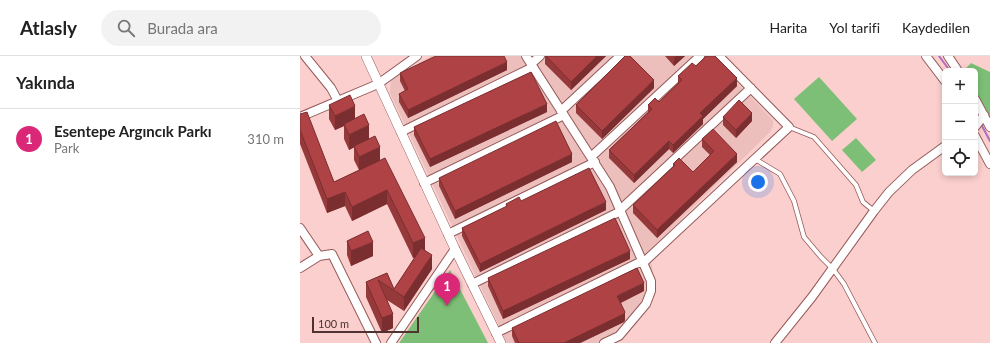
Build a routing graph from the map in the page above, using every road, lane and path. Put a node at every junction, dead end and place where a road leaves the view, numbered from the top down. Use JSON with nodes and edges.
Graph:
{"nodes":[{"id":1,"x":305,"y":56,"type":"edge"},
{"id":2,"x":366,"y":56,"type":"edge"},
{"id":3,"x":417,"y":56,"type":"edge"},
{"id":4,"x":526,"y":56,"type":"edge"},
{"id":5,"x":540,"y":56,"type":"edge"},
{"id":6,"x":620,"y":56,"type":"edge"},
{"id":7,"x":700,"y":56,"type":"edge"},
{"id":8,"x":926,"y":56,"type":"edge"},
{"id":9,"x":948,"y":56,"type":"edge"},
{"id":10,"x":724,"y":58,"type":"edge"},
{"id":11,"x":532,"y":65,"type":"junction"},
{"id":12,"x":956,"y":68,"type":"edge"},
{"id":13,"x":942,"y":78,"type":"edge"},
{"id":14,"x":378,"y":84,"type":"junction"},
{"id":15,"x":751,"y":88,"type":"junction"},
{"id":16,"x":338,"y":101,"type":"junction"},
{"id":17,"x":978,"y":104,"type":"edge"},
{"id":18,"x":563,"y":113,"type":"junction"},
{"id":19,"x":984,"y":115,"type":"junction"},
{"id":20,"x":300,"y":117,"type":"edge"},
{"id":21,"x":978,"y":123,"type":"edge"},
{"id":22,"x":789,"y":127,"type":"junction"},
{"id":23,"x":990,"y":127,"type":"edge"},
{"id":24,"x":401,"y":132,"type":"junction"},
{"id":25,"x":977,"y":140,"type":"edge"},
{"id":26,"x":942,"y":148,"type":"edge"},
{"id":27,"x":755,"y":159,"type":"junction"},
{"id":28,"x":593,"y":160,"type":"junction"},
{"id":29,"x":990,"y":164,"type":"edge"},
{"id":30,"x":424,"y":183,"type":"junction"},
{"id":31,"x":620,"y":210,"type":"junction"},
{"id":32,"x":874,"y":211,"type":"junction"},
{"id":33,"x":300,"y":228,"type":"edge"},
{"id":34,"x":448,"y":234,"type":"junction"},
{"id":35,"x":455,"y":249,"type":"junction"},
{"id":36,"x":319,"y":256,"type":"junction"},
{"id":37,"x":642,"y":262,"type":"junction"},
{"id":38,"x":300,"y":268,"type":"edge"},
{"id":39,"x":833,"y":268,"type":"junction"},
{"id":40,"x":472,"y":284,"type":"junction"},
{"id":41,"x":496,"y":333,"type":"junction"},
{"id":42,"x":376,"y":343,"type":"edge"},
{"id":43,"x":391,"y":343,"type":"edge"},
{"id":44,"x":501,"y":343,"type":"edge"},
{"id":45,"x":604,"y":343,"type":"edge"},
{"id":46,"x":775,"y":343,"type":"edge"},
{"id":47,"x":875,"y":343,"type":"edge"}],
"edges":[{"from":1,"to":16,"type":"street"},
{"from":2,"to":14,"type":"street"},
{"from":3,"to":14,"type":"street"},
{"from":4,"to":11,"type":"street"},
{"from":5,"to":11,"type":"street"},
{"from":6,"to":18,"type":"street"},
{"from":7,"to":28,"type":"street"},
{"from":8,"to":13,"type":"street"},
{"from":9,"to":12,"type":"street"},
{"from":10,"to":15,"type":"street"},
{"from":11,"to":18,"type":"street"},
{"from":11,"to":24,"type":"street"},
{"from":14,"to":16,"type":"street"},
{"from":14,"to":24,"type":"street"},
{"from":15,"to":22,"type":"street"},
{"from":15,"to":31,"type":"street"},
{"from":16,"to":20,"type":"street"},
{"from":17,"to":19,"type":"street"},
{"from":18,"to":28,"type":"street"},
{"from":18,"to":30,"type":"street"},
{"from":19,"to":21,"type":"street"},
{"from":19,"to":23,"type":"street"},
{"from":22,"to":27,"type":"street"},
{"from":22,"to":32,"type":"lane"},
{"from":24,"to":30,"type":"street"},
{"from":25,"to":29,"type":"street"},
{"from":26,"to":32,"type":"street"},
{"from":27,"to":37,"type":"street"},
{"from":27,"to":39,"type":"lane"},
{"from":28,"to":31,"type":"street"},
{"from":28,"to":34,"type":"street"},
{"from":30,"to":34,"type":"street"},
{"from":31,"to":37,"type":"street"},
{"from":31,"to":40,"type":"street"},
{"from":32,"to":39,"type":"street"},
{"from":33,"to":36,"type":"street"},
{"from":34,"to":35,"type":"street"},
{"from":35,"to":40,"type":"street"},
{"from":35,"to":43,"type":"street"},
{"from":36,"to":38,"type":"street"},
{"from":36,"to":42,"type":"street"},
{"from":37,"to":41,"type":"street"},
{"from":37,"to":45,"type":"street"},
{"from":39,"to":46,"type":"street"},
{"from":39,"to":47,"type":"lane"},
{"from":40,"to":41,"type":"street"},
{"from":41,"to":44,"type":"street"}]}
